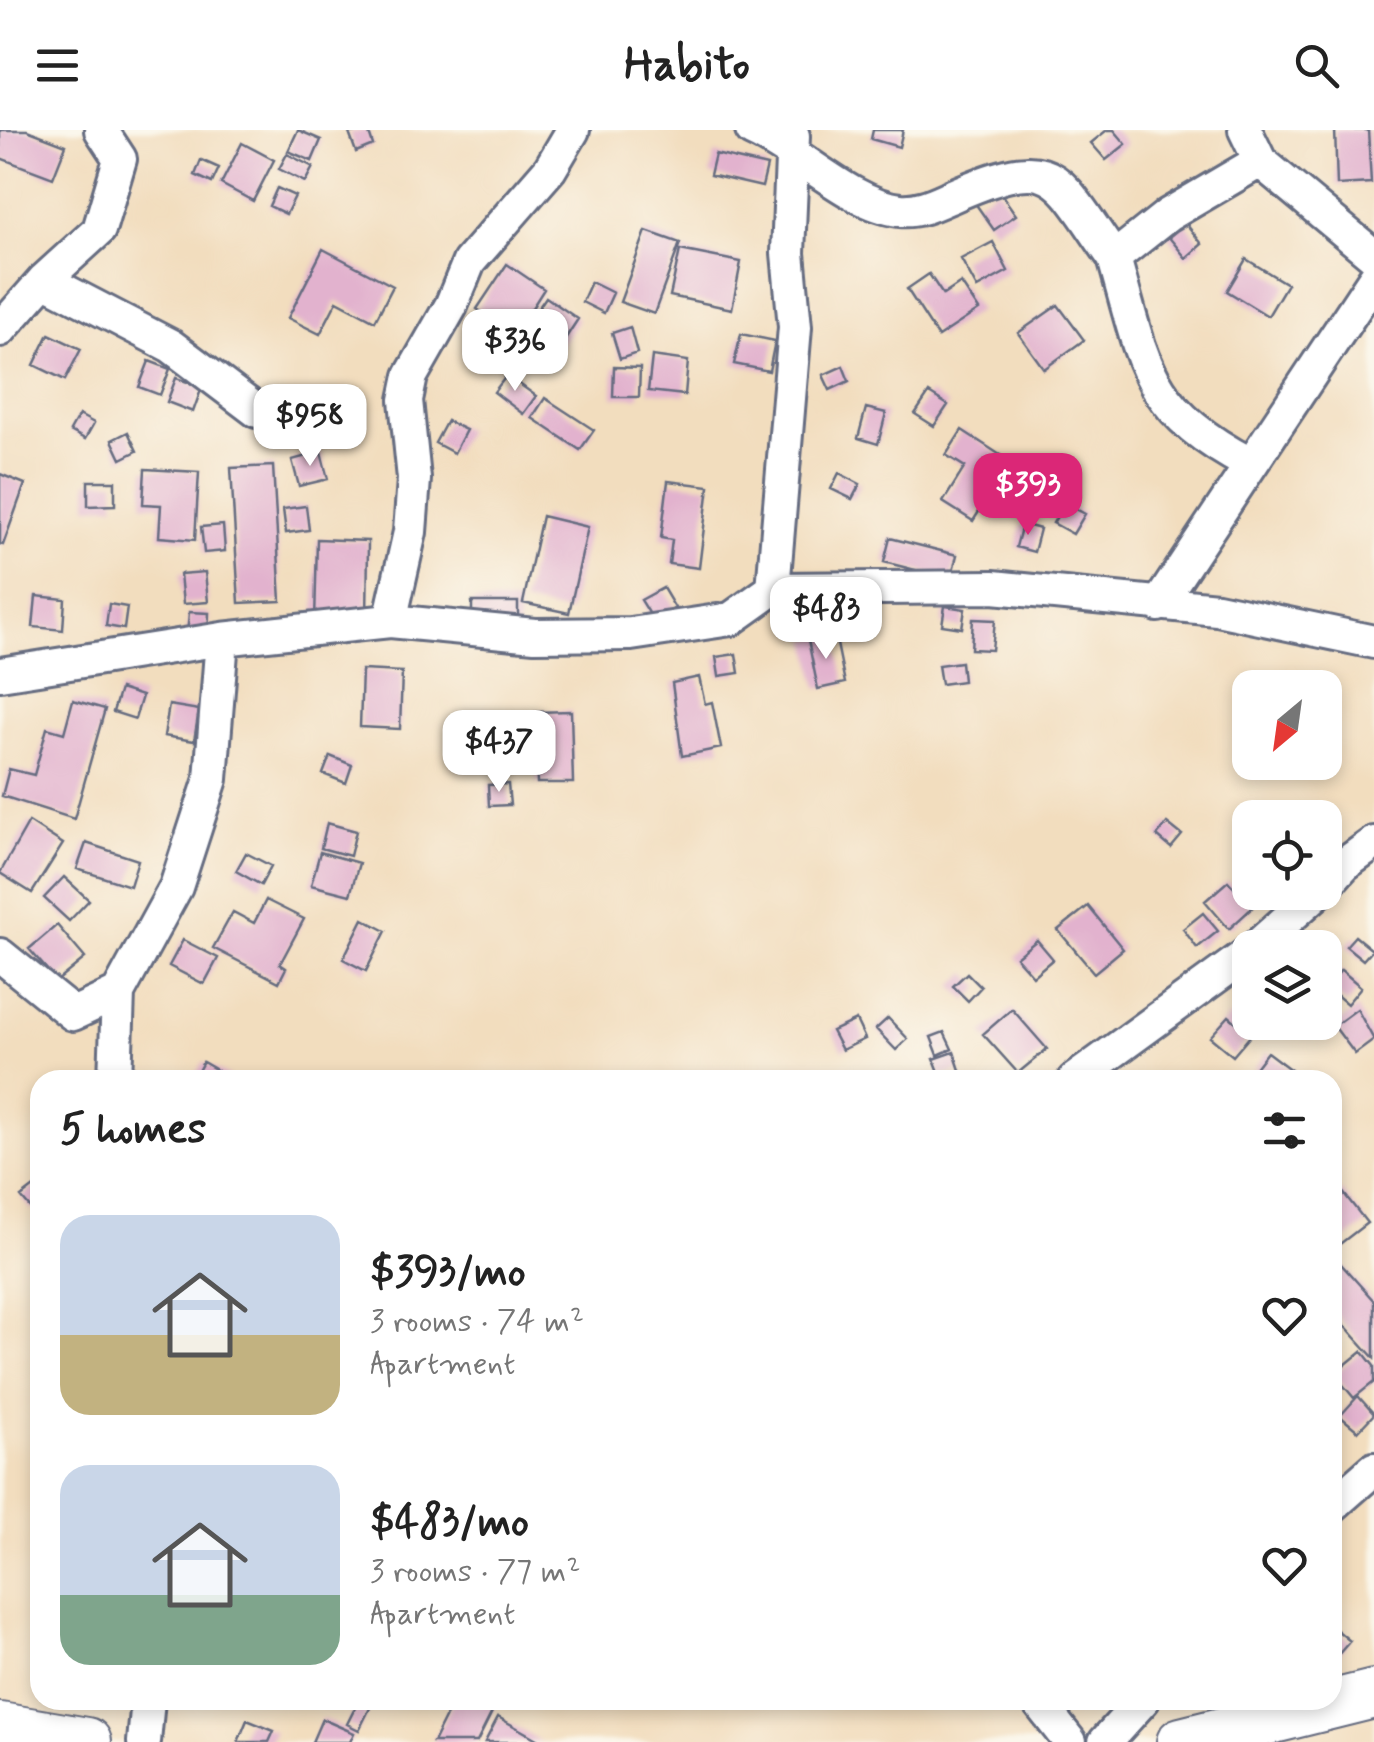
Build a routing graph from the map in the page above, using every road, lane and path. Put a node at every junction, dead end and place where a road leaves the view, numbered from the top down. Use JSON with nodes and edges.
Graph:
{"nodes":[{"id":1,"x":102,"y":130,"type":"edge"},
{"id":2,"x":573,"y":130,"type":"edge"},
{"id":3,"x":752,"y":130,"type":"edge"},
{"id":4,"x":1245,"y":130,"type":"edge"},
{"id":5,"x":792,"y":139,"type":"edge"},
{"id":6,"x":1260,"y":161,"type":"junction"},
{"id":7,"x":1374,"y":256,"type":"edge"},
{"id":8,"x":1114,"y":258,"type":"junction"},
{"id":9,"x":1374,"y":279,"type":"edge"},
{"id":10,"x":44,"y":280,"type":"junction"},
{"id":11,"x":0,"y":330,"type":"edge"},
{"id":12,"x":257,"y":412,"type":"dead end"},
{"id":13,"x":1248,"y":463,"type":"junction"},
{"id":14,"x":773,"y":589,"type":"junction"},
{"id":15,"x":1158,"y":605,"type":"junction"},
{"id":16,"x":390,"y":621,"type":"junction"},
{"id":17,"x":222,"y":639,"type":"junction"},
{"id":18,"x":1374,"y":642,"type":"edge"},
{"id":19,"x":0,"y":674,"type":"edge"},
{"id":20,"x":1374,"y":843,"type":"edge"},
{"id":21,"x":1342,"y":867,"type":"edge"},
{"id":22,"x":1298,"y":910,"type":"edge"},
{"id":23,"x":1275,"y":930,"type":"edge"},
{"id":24,"x":0,"y":956,"type":"edge"},
{"id":25,"x":1232,"y":965,"type":"edge"},
{"id":26,"x":118,"y":992,"type":"junction"},
{"id":27,"x":115,"y":1070,"type":"edge"},
{"id":28,"x":1088,"y":1070,"type":"edge"},
{"id":29,"x":1374,"y":1469,"type":"edge"},
{"id":30,"x":1342,"y":1491,"type":"edge"},
{"id":31,"x":1374,"y":1694,"type":"edge"},
{"id":32,"x":1342,"y":1702,"type":"edge"},
{"id":33,"x":147,"y":1710,"type":"edge"},
{"id":34,"x":1044,"y":1710,"type":"edge"},
{"id":35,"x":1134,"y":1710,"type":"edge"},
{"id":36,"x":1309,"y":1710,"type":"edge"},
{"id":37,"x":0,"y":1727,"type":"edge"},
{"id":38,"x":88,"y":1742,"type":"edge"},
{"id":39,"x":144,"y":1742,"type":"edge"},
{"id":40,"x":1070,"y":1742,"type":"edge"},
{"id":41,"x":1106,"y":1742,"type":"edge"},
{"id":42,"x":1180,"y":1742,"type":"edge"}],
"edges":[{"from":1,"to":10,"type":"street"},
{"from":2,"to":16,"type":"street"},
{"from":3,"to":5,"type":"street"},
{"from":4,"to":6,"type":"street"},
{"from":5,"to":8,"type":"street"},
{"from":5,"to":14,"type":"street"},
{"from":6,"to":7,"type":"street"},
{"from":6,"to":8,"type":"street"},
{"from":8,"to":13,"type":"street"},
{"from":9,"to":13,"type":"street"},
{"from":10,"to":11,"type":"street"},
{"from":10,"to":12,"type":"street"},
{"from":13,"to":15,"type":"street"},
{"from":14,"to":15,"type":"street"},
{"from":14,"to":16,"type":"street"},
{"from":15,"to":18,"type":"street"},
{"from":16,"to":17,"type":"street"},
{"from":17,"to":19,"type":"street"},
{"from":17,"to":26,"type":"street"},
{"from":20,"to":21,"type":"street"},
{"from":22,"to":23,"type":"street"},
{"from":24,"to":26,"type":"street"},
{"from":25,"to":28,"type":"street"},
{"from":26,"to":27,"type":"street"},
{"from":29,"to":30,"type":"street"},
{"from":31,"to":32,"type":"main road"},
{"from":33,"to":39,"type":"street"},
{"from":34,"to":40,"type":"street"},
{"from":35,"to":41,"type":"street"},
{"from":36,"to":42,"type":"main road"},
{"from":37,"to":38,"type":"main road"}]}
